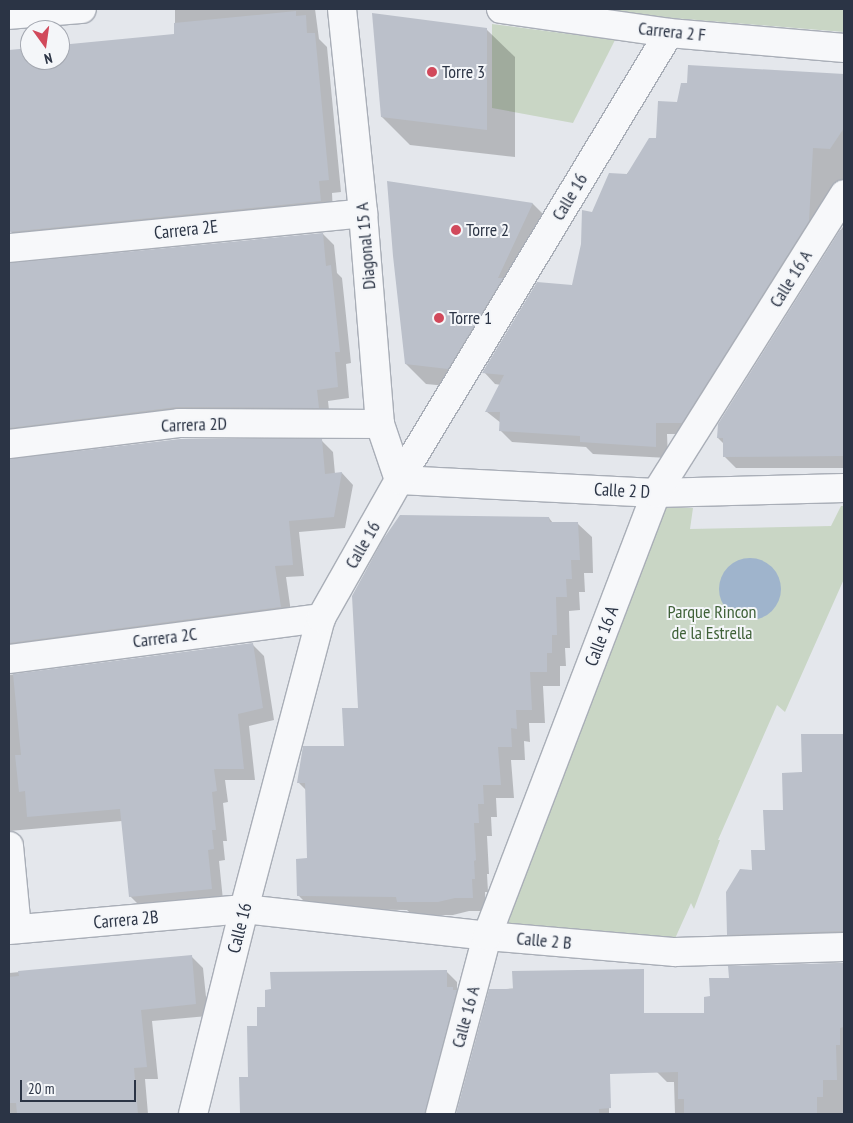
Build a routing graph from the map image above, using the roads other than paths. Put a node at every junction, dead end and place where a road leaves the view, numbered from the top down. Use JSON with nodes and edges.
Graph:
{"nodes":[{"id":1,"x":82,"y":9,"type":"edge"},
{"id":2,"x":342,"y":9,"type":"edge"},
{"id":3,"x":501,"y":9,"type":"edge"},
{"id":4,"x":9,"y":15,"type":"edge"},
{"id":5,"x":669,"y":33,"type":"junction"},
{"id":6,"x":844,"y":48,"type":"edge"},
{"id":7,"x":844,"y":194,"type":"edge"},
{"id":8,"x":363,"y":213,"type":"junction"},
{"id":9,"x":9,"y":248,"type":"edge"},
{"id":10,"x":380,"y":424,"type":"junction"},
{"id":11,"x":9,"y":444,"type":"edge"},
{"id":12,"x":400,"y":480,"type":"junction"},
{"id":13,"x":844,"y":488,"type":"edge"},
{"id":14,"x":656,"y":493,"type":"junction"},
{"id":15,"x":321,"y":618,"type":"junction"},
{"id":16,"x":9,"y":659,"type":"edge"},
{"id":17,"x":9,"y":846,"type":"edge"},
{"id":18,"x":244,"y":909,"type":"junction"},
{"id":19,"x":13,"y":930,"type":"edge"},
{"id":20,"x":487,"y":936,"type":"junction"},
{"id":21,"x":844,"y":947,"type":"edge"},
{"id":22,"x":193,"y":1114,"type":"edge"},
{"id":23,"x":440,"y":1114,"type":"edge"}],
"edges":[{"from":1,"to":4,"type":"street"},
{"from":2,"to":8,"type":"street","name":"Diagonal 15 A"},
{"from":3,"to":5,"type":"street","name":"Carrera 2 F"},
{"from":5,"to":6,"type":"street","name":"Carrera 2 F"},
{"from":5,"to":12,"type":"street","name":"Calle 16"},
{"from":7,"to":14,"type":"street","name":"Calle 16 A"},
{"from":8,"to":9,"type":"street","name":"Carrera 2E"},
{"from":8,"to":10,"type":"street","name":"Diagonal 15 A"},
{"from":10,"to":11,"type":"street","name":"Carrera 2D"},
{"from":10,"to":12,"type":"street","name":"Diagonal 15 A"},
{"from":12,"to":14,"type":"street","name":"Calle 2 D"},
{"from":12,"to":15,"type":"street","name":"Calle 16"},
{"from":13,"to":14,"type":"street","name":"Calle 2 D"},
{"from":14,"to":20,"type":"street","name":"Calle 16 A"},
{"from":15,"to":16,"type":"street","name":"Carrera 2C"},
{"from":15,"to":18,"type":"street","name":"Calle 16"},
{"from":17,"to":19,"type":"street"},
{"from":18,"to":19,"type":"street","name":"Carrera 2B"},
{"from":18,"to":20,"type":"street","name":"Calle 2 B"},
{"from":18,"to":22,"type":"street","name":"Calle 16"},
{"from":20,"to":21,"type":"street","name":"Calle 2 B"},
{"from":20,"to":23,"type":"street","name":"Calle 16 A"}]}
